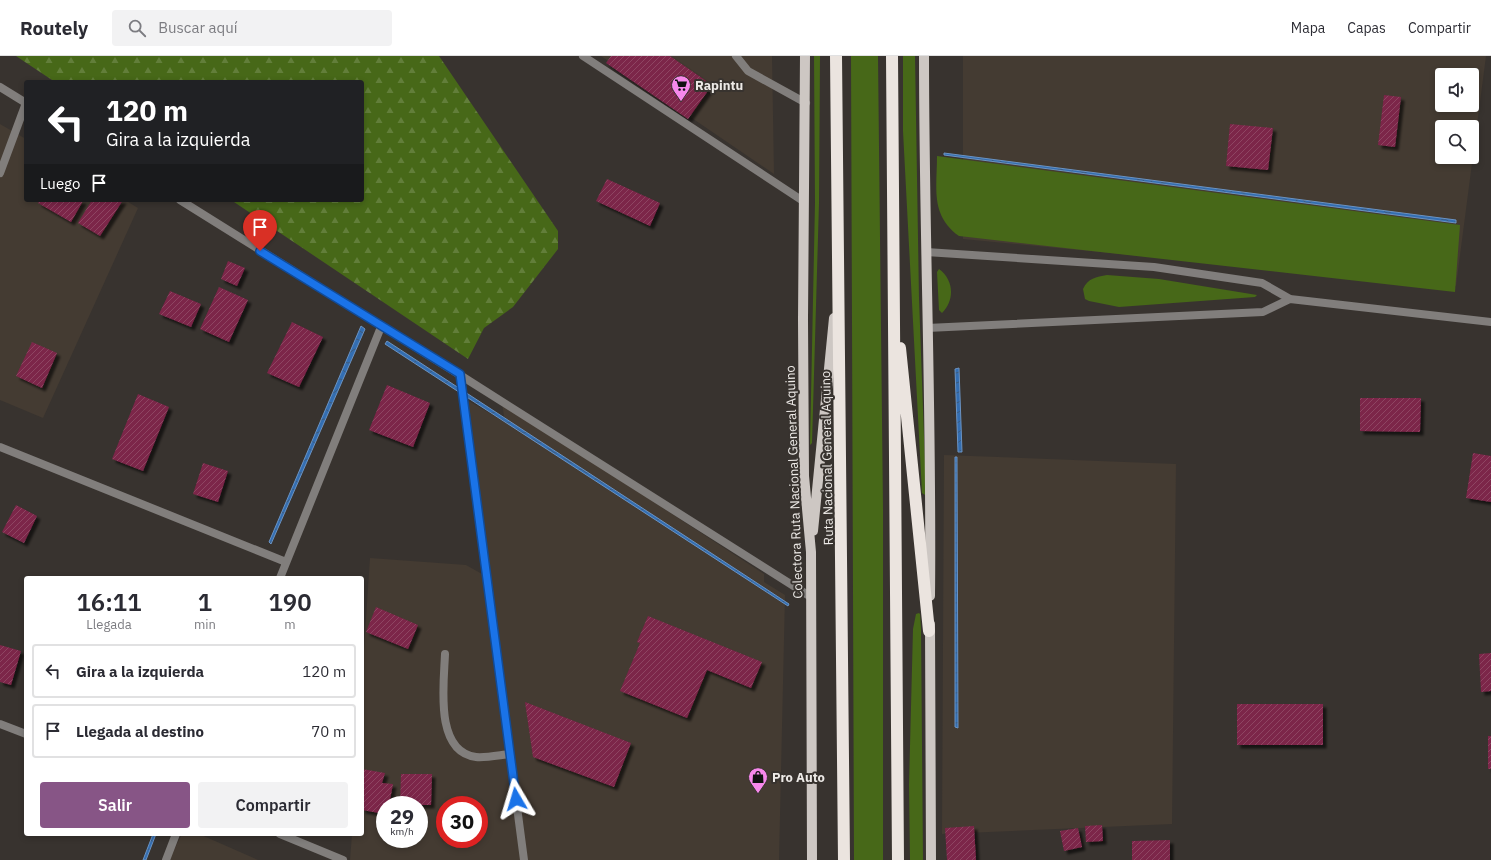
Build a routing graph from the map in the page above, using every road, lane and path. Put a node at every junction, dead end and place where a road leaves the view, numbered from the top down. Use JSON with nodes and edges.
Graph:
{"nodes":[{"id":1,"x":583,"y":56,"type":"edge"},
{"id":2,"x":736,"y":56,"type":"edge"},
{"id":3,"x":805,"y":56,"type":"edge"},
{"id":4,"x":836,"y":56,"type":"edge"},
{"id":5,"x":892,"y":56,"type":"edge"},
{"id":6,"x":924,"y":56,"type":"edge"},
{"id":7,"x":0,"y":87,"type":"edge"},
{"id":8,"x":24,"y":102,"type":"edge"},
{"id":9,"x":806,"y":103,"type":"junction"},
{"id":10,"x":24,"y":108,"type":"edge"},
{"id":11,"x":0,"y":173,"type":"edge"},
{"id":12,"x":803,"y":201,"type":"junction"},
{"id":13,"x":183,"y":202,"type":"edge"},
{"id":14,"x":926,"y":252,"type":"junction"},
{"id":15,"x":839,"y":270,"type":"junction"},
{"id":16,"x":893,"y":277,"type":"junction"},
{"id":17,"x":1290,"y":299,"type":"junction"},
{"id":18,"x":1491,"y":322,"type":"edge"},
{"id":19,"x":381,"y":327,"type":"junction"},
{"id":20,"x":927,"y":328,"type":"junction"},
{"id":21,"x":460,"y":374,"type":"junction"},
{"id":22,"x":0,"y":447,"type":"edge"},
{"id":23,"x":811,"y":552,"type":"junction"},
{"id":24,"x":286,"y":562,"type":"junction"},
{"id":25,"x":281,"y":576,"type":"edge"},
{"id":26,"x":810,"y":597,"type":"junction"},
{"id":27,"x":929,"y":631,"type":"junction"},
{"id":28,"x":445,"y":654,"type":"dead end"},
{"id":29,"x":0,"y":724,"type":"edge"},
{"id":30,"x":24,"y":733,"type":"edge"},
{"id":31,"x":510,"y":754,"type":"junction"},
{"id":32,"x":175,"y":836,"type":"edge"},
{"id":33,"x":285,"y":836,"type":"edge"},
{"id":34,"x":166,"y":860,"type":"edge"},
{"id":35,"x":343,"y":860,"type":"edge"},
{"id":36,"x":524,"y":860,"type":"edge"},
{"id":37,"x":812,"y":860,"type":"edge"},
{"id":38,"x":844,"y":860,"type":"edge"},
{"id":39,"x":898,"y":860,"type":"edge"},
{"id":40,"x":931,"y":860,"type":"edge"}],
"edges":[{"from":1,"to":12,"type":"street"},
{"from":2,"to":9,"type":"street"},
{"from":3,"to":9,"type":"main road","name":"Colectora Ruta Nacional General Aquino"},
{"from":4,"to":15,"type":"highway","name":"Ruta Nacional General Aquino"},
{"from":5,"to":16,"type":"highway"},
{"from":6,"to":14,"type":"main road"},
{"from":7,"to":8,"type":"street"},
{"from":9,"to":12,"type":"main road","name":"Colectora Ruta Nacional General Aquino"},
{"from":10,"to":11,"type":"street"},
{"from":12,"to":23,"type":"main road","name":"Colectora Ruta Nacional General Aquino"},
{"from":13,"to":19,"type":"street"},
{"from":14,"to":17,"type":"street"},
{"from":14,"to":20,"type":"main road"},
{"from":15,"to":23,"type":"main road"},
{"from":15,"to":38,"type":"highway","name":"Ruta Nacional General Aquino"},
{"from":16,"to":27,"type":"highway"},
{"from":16,"to":39,"type":"highway"},
{"from":17,"to":18,"type":"street"},
{"from":17,"to":20,"type":"street"},
{"from":19,"to":21,"type":"street"},
{"from":19,"to":24,"type":"street"},
{"from":20,"to":27,"type":"main road"},
{"from":21,"to":26,"type":"street"},
{"from":21,"to":31,"type":"street"},
{"from":22,"to":24,"type":"street"},
{"from":23,"to":26,"type":"main road","name":"Colectora Ruta Nacional General Aquino"},
{"from":24,"to":25,"type":"street"},
{"from":26,"to":37,"type":"main road","name":"Colectora Ruta Nacional General Aquino"},
{"from":27,"to":40,"type":"main road"},
{"from":28,"to":31,"type":"street"},
{"from":29,"to":30,"type":"street"},
{"from":31,"to":36,"type":"street"},
{"from":32,"to":34,"type":"street"},
{"from":33,"to":35,"type":"street"}]}
